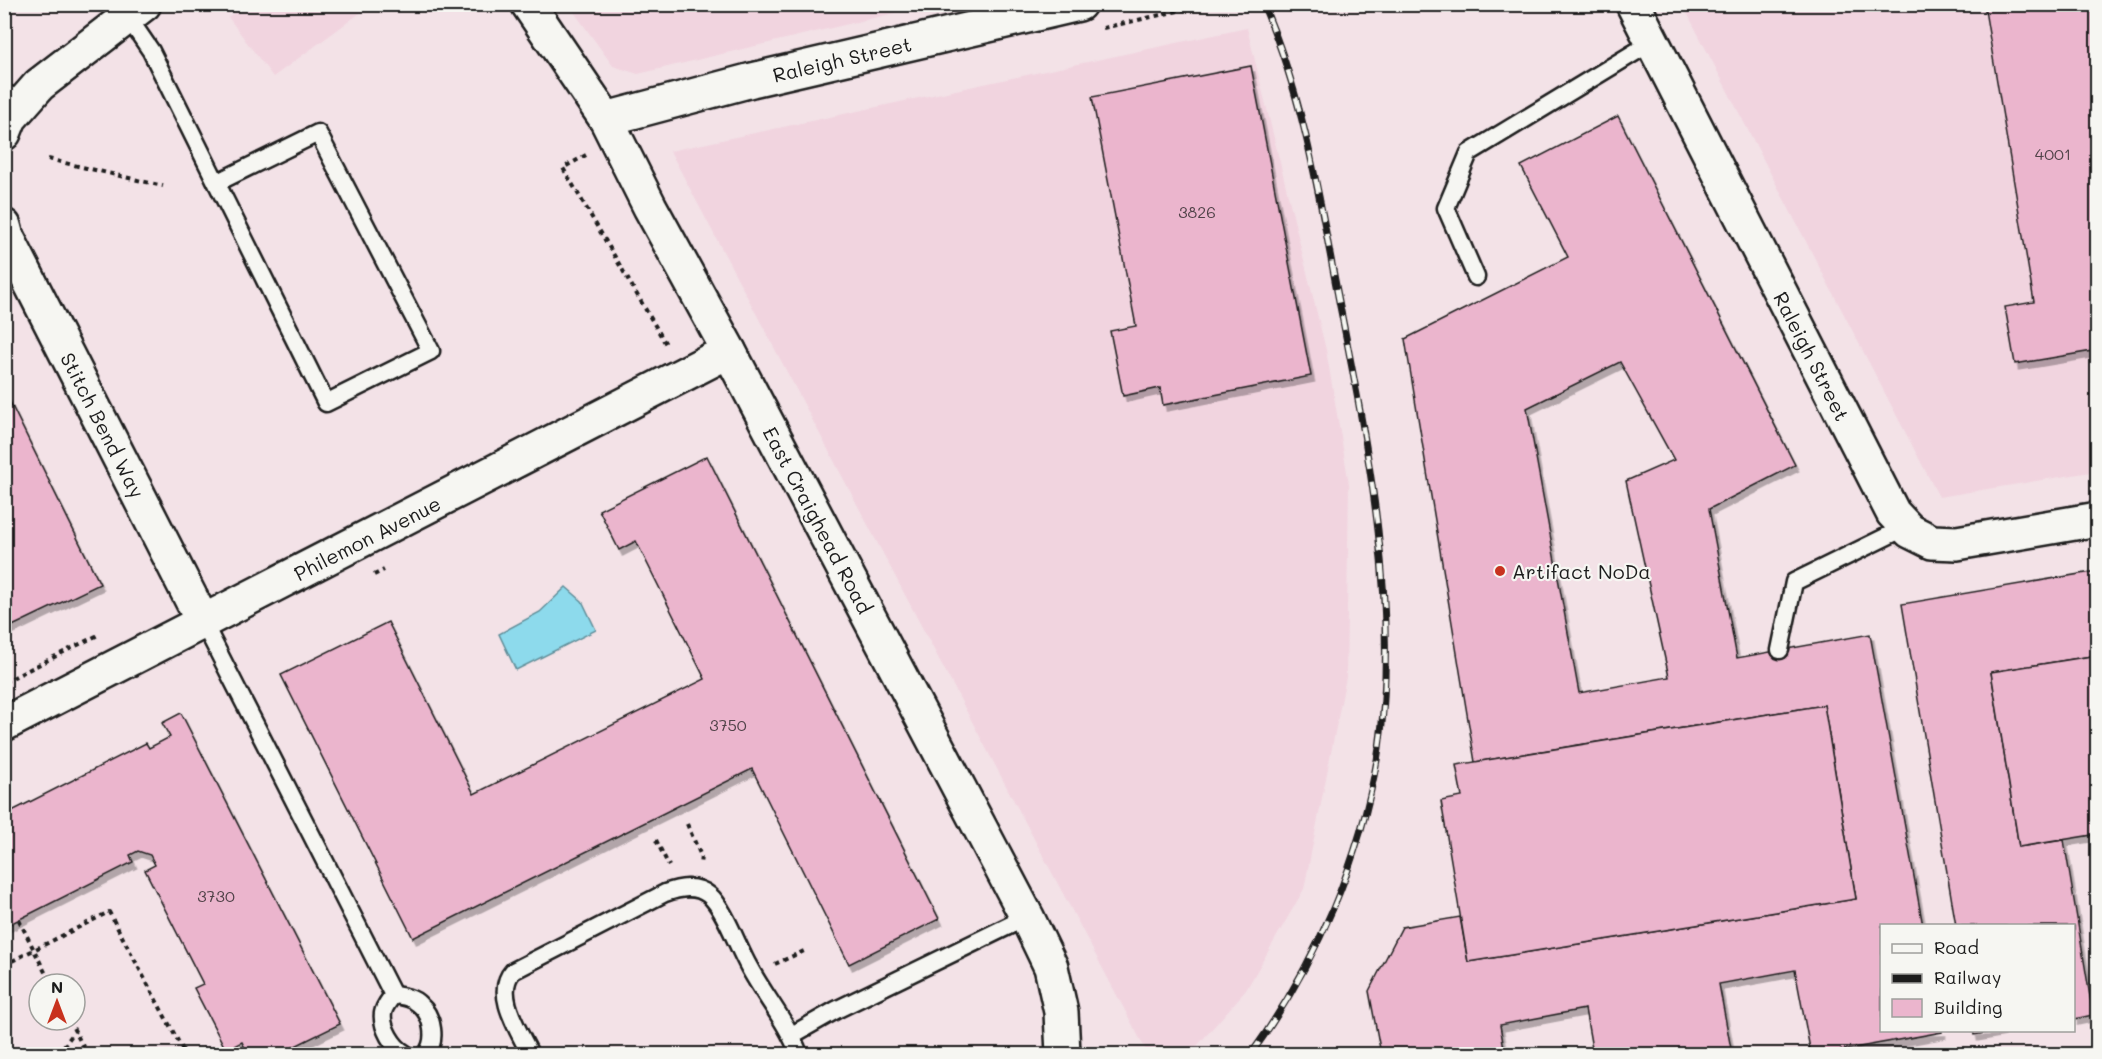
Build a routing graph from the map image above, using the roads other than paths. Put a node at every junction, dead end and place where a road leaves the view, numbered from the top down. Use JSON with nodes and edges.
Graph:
{"nodes":[{"id":1,"x":528,"y":4,"type":"edge"},
{"id":2,"x":1079,"y":4,"type":"edge"},
{"id":3,"x":1633,"y":4,"type":"edge"},
{"id":4,"x":130,"y":8,"type":"edge"},
{"id":5,"x":1652,"y":42,"type":"junction"},
{"id":6,"x":14,"y":98,"type":"edge"},
{"id":7,"x":606,"y":119,"type":"junction"},
{"id":8,"x":4,"y":133,"type":"edge"},
{"id":9,"x":218,"y":182,"type":"junction"},
{"id":10,"x":4,"y":226,"type":"edge"},
{"id":11,"x":1476,"y":277,"type":"dead end"},
{"id":12,"x":729,"y":351,"type":"junction"},
{"id":13,"x":2097,"y":519,"type":"edge"},
{"id":14,"x":1906,"y":527,"type":"junction"},
{"id":15,"x":203,"y":622,"type":"junction"},
{"id":16,"x":1779,"y":650,"type":"dead end"},
{"id":17,"x":4,"y":724,"type":"edge"},
{"id":18,"x":1027,"y":917,"type":"junction"},
{"id":19,"x":393,"y":995,"type":"junction"},
{"id":20,"x":792,"y":1035,"type":"junction"},
{"id":21,"x":406,"y":1054,"type":"edge"},
{"id":22,"x":426,"y":1054,"type":"edge"},
{"id":23,"x":530,"y":1054,"type":"edge"},
{"id":24,"x":799,"y":1054,"type":"edge"},
{"id":25,"x":1063,"y":1054,"type":"edge"}],
"edges":[{"from":1,"to":7,"type":"street","name":"East Craighead Road"},
{"from":2,"to":7,"type":"street","name":"Raleigh Street"},
{"from":3,"to":5,"type":"street","name":"Raleigh Street"},
{"from":4,"to":6,"type":"street"},
{"from":4,"to":9,"type":"lane"},
{"from":5,"to":11,"type":"lane"},
{"from":5,"to":14,"type":"street","name":"Raleigh Street"},
{"from":6,"to":8,"type":"street"},
{"from":7,"to":12,"type":"street","name":"East Craighead Road"},
{"from":9,"to":9,"type":"lane"},
{"from":10,"to":15,"type":"street","name":"Stitch Bend Way"},
{"from":12,"to":15,"type":"street","name":"Philemon Avenue"},
{"from":12,"to":18,"type":"street","name":"East Craighead Road"},
{"from":13,"to":14,"type":"street","name":"Raleigh Street"},
{"from":14,"to":16,"type":"lane"},
{"from":15,"to":17,"type":"street","name":"Philemon Avenue"},
{"from":15,"to":19,"type":"lane"},
{"from":18,"to":20,"type":"lane"},
{"from":18,"to":25,"type":"street","name":"East Craighead Road"},
{"from":19,"to":21,"type":"lane"},
{"from":19,"to":22,"type":"lane"},
{"from":20,"to":23,"type":"lane"},
{"from":20,"to":24,"type":"lane"}]}
